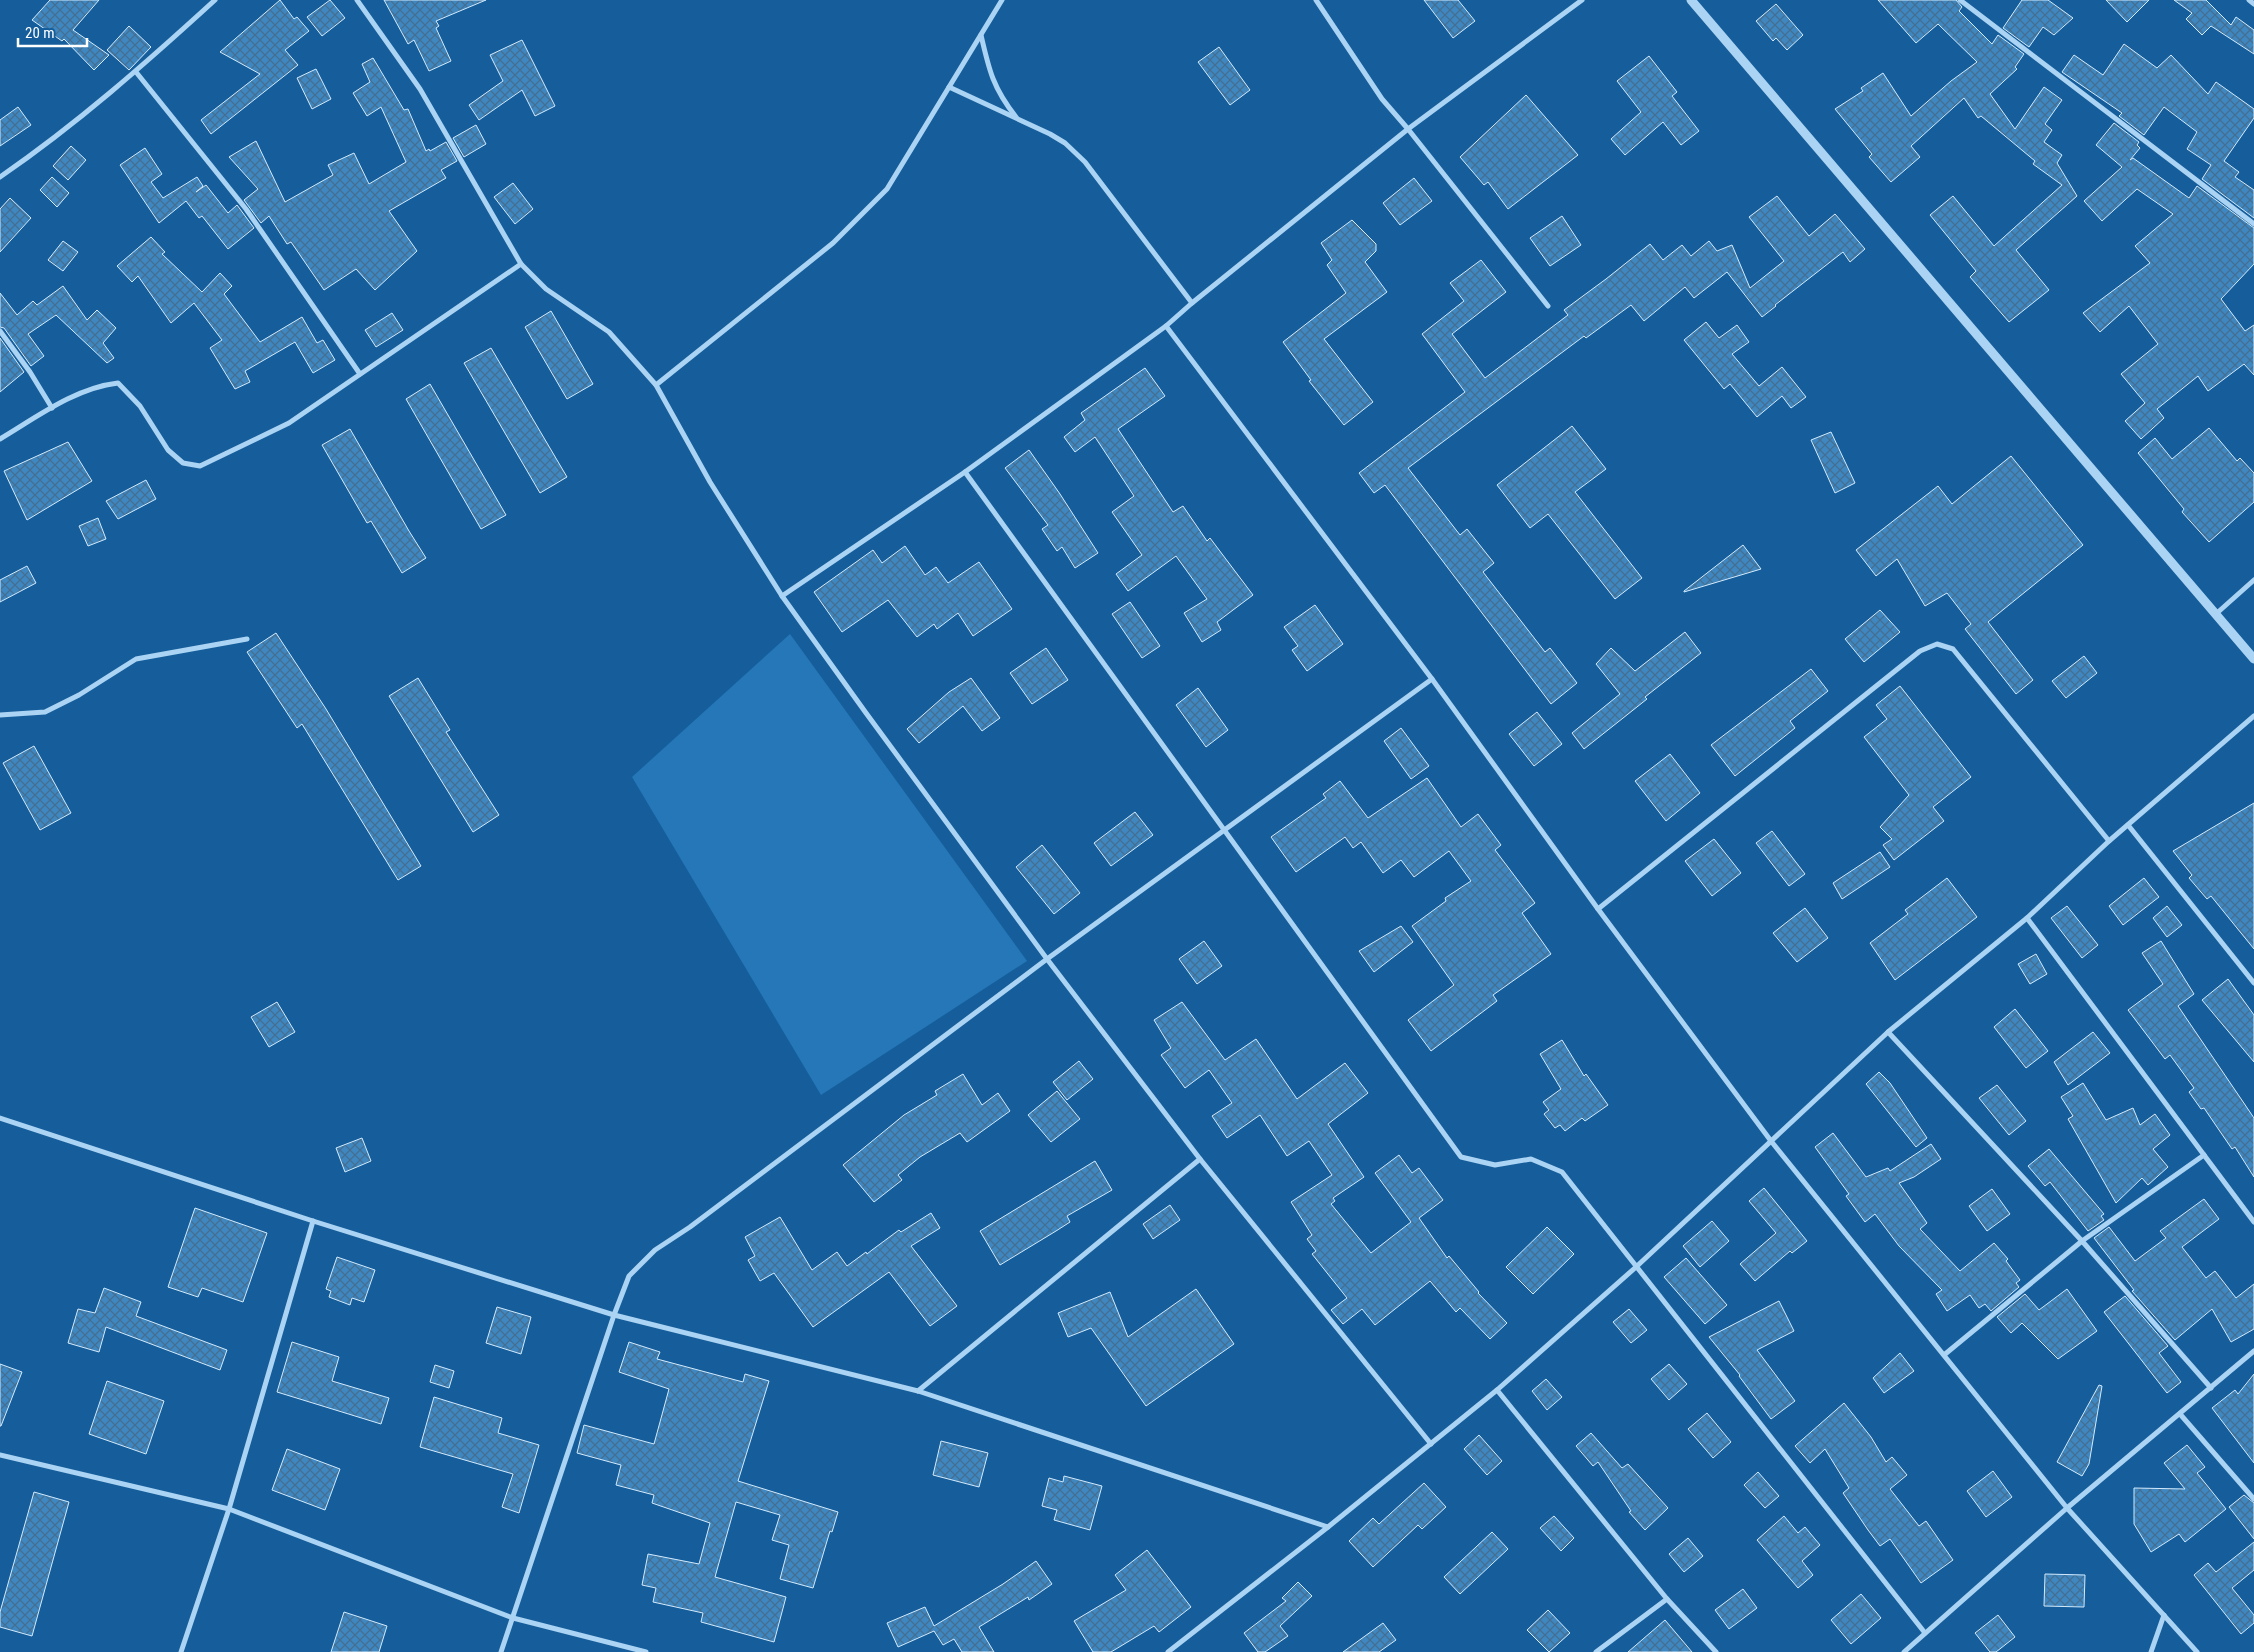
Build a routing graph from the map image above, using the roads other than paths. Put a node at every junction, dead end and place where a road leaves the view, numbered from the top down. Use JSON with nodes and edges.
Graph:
{"nodes":[{"id":1,"x":215,"y":0,"type":"edge"},
{"id":2,"x":357,"y":0,"type":"edge"},
{"id":3,"x":1002,"y":0,"type":"edge"},
{"id":4,"x":1316,"y":0,"type":"edge"},
{"id":5,"x":1582,"y":0,"type":"edge"},
{"id":6,"x":1691,"y":0,"type":"edge"},
{"id":7,"x":1960,"y":0,"type":"edge"},
{"id":8,"x":2249,"y":0,"type":"edge"},
{"id":9,"x":2254,"y":4,"type":"edge"},
{"id":10,"x":981,"y":35,"type":"junction"},
{"id":11,"x":136,"y":72,"type":"junction"},
{"id":12,"x":949,"y":87,"type":"junction"},
{"id":13,"x":1016,"y":118,"type":"junction"},
{"id":14,"x":1408,"y":130,"type":"junction"},
{"id":15,"x":0,"y":177,"type":"edge"},
{"id":16,"x":2254,"y":224,"type":"edge"},
{"id":17,"x":521,"y":264,"type":"junction"},
{"id":18,"x":1192,"y":303,"type":"junction"},
{"id":19,"x":1548,"y":306,"type":"dead end"},
{"id":20,"x":1166,"y":326,"type":"junction"},
{"id":21,"x":0,"y":331,"type":"edge"},
{"id":22,"x":360,"y":374,"type":"junction"},
{"id":23,"x":656,"y":385,"type":"junction"},
{"id":24,"x":52,"y":408,"type":"junction"},
{"id":25,"x":0,"y":439,"type":"edge"},
{"id":26,"x":965,"y":472,"type":"junction"},
{"id":27,"x":2254,"y":580,"type":"edge"},
{"id":28,"x":782,"y":596,"type":"junction"},
{"id":29,"x":2217,"y":614,"type":"junction"},
{"id":30,"x":247,"y":639,"type":"dead end"},
{"id":31,"x":2254,"y":659,"type":"edge"},
{"id":32,"x":1432,"y":679,"type":"junction"},
{"id":33,"x":0,"y":715,"type":"edge"},
{"id":34,"x":2254,"y":716,"type":"edge"},
{"id":35,"x":2128,"y":824,"type":"junction"},
{"id":36,"x":1224,"y":831,"type":"junction"},
{"id":37,"x":2109,"y":841,"type":"junction"},
{"id":38,"x":1598,"y":910,"type":"junction"},
{"id":39,"x":2027,"y":918,"type":"junction"},
{"id":40,"x":1048,"y":959,"type":"junction"},
{"id":41,"x":2254,"y":983,"type":"edge"},
{"id":42,"x":1888,"y":1032,"type":"junction"},
{"id":43,"x":0,"y":1118,"type":"edge"},
{"id":44,"x":1771,"y":1141,"type":"junction"},
{"id":45,"x":2204,"y":1155,"type":"junction"},
{"id":46,"x":1200,"y":1159,"type":"junction"},
{"id":47,"x":313,"y":1221,"type":"junction"},
{"id":48,"x":2254,"y":1222,"type":"edge"},
{"id":49,"x":2082,"y":1241,"type":"junction"},
{"id":50,"x":1636,"y":1268,"type":"junction"},
{"id":51,"x":614,"y":1315,"type":"junction"},
{"id":52,"x":2254,"y":1351,"type":"edge"},
{"id":53,"x":1944,"y":1355,"type":"junction"},
{"id":54,"x":2212,"y":1388,"type":"junction"},
{"id":55,"x":1496,"y":1390,"type":"junction"},
{"id":56,"x":918,"y":1391,"type":"junction"},
{"id":57,"x":2180,"y":1414,"type":"junction"},
{"id":58,"x":1431,"y":1444,"type":"junction"},
{"id":59,"x":0,"y":1455,"type":"edge"},
{"id":60,"x":2254,"y":1499,"type":"edge"},
{"id":61,"x":2067,"y":1508,"type":"junction"},
{"id":62,"x":228,"y":1510,"type":"junction"},
{"id":63,"x":1328,"y":1527,"type":"junction"},
{"id":64,"x":1666,"y":1598,"type":"junction"},
{"id":65,"x":2164,"y":1615,"type":"junction"},
{"id":66,"x":513,"y":1618,"type":"junction"},
{"id":67,"x":1925,"y":1633,"type":"junction"},
{"id":68,"x":181,"y":1652,"type":"edge"},
{"id":69,"x":501,"y":1652,"type":"edge"},
{"id":70,"x":646,"y":1652,"type":"edge"},
{"id":71,"x":1168,"y":1652,"type":"edge"},
{"id":72,"x":1596,"y":1652,"type":"edge"},
{"id":73,"x":1716,"y":1652,"type":"edge"},
{"id":74,"x":1904,"y":1652,"type":"edge"},
{"id":75,"x":2151,"y":1652,"type":"edge"},
{"id":76,"x":2197,"y":1652,"type":"edge"}],
"edges":[{"from":1,"to":11,"type":"street"},
{"from":2,"to":17,"type":"street"},
{"from":3,"to":10,"type":"street"},
{"from":4,"to":14,"type":"street"},
{"from":5,"to":14,"type":"street"},
{"from":6,"to":29,"type":"street"},
{"from":7,"to":16,"type":"street"},
{"from":8,"to":9,"type":"street"},
{"from":10,"to":12,"type":"street"},
{"from":10,"to":13,"type":"street"},
{"from":11,"to":15,"type":"street"},
{"from":11,"to":22,"type":"street"},
{"from":12,"to":13,"type":"street"},
{"from":12,"to":23,"type":"street"},
{"from":13,"to":18,"type":"street"},
{"from":14,"to":18,"type":"street"},
{"from":14,"to":19,"type":"street"},
{"from":17,"to":22,"type":"street"},
{"from":17,"to":23,"type":"street"},
{"from":18,"to":20,"type":"street"},
{"from":20,"to":26,"type":"street"},
{"from":20,"to":32,"type":"street"},
{"from":21,"to":24,"type":"street"},
{"from":22,"to":24,"type":"street"},
{"from":23,"to":28,"type":"street"},
{"from":24,"to":25,"type":"street"},
{"from":26,"to":28,"type":"street"},
{"from":26,"to":36,"type":"street"},
{"from":27,"to":29,"type":"street"},
{"from":28,"to":40,"type":"street"},
{"from":29,"to":31,"type":"street"},
{"from":30,"to":33,"type":"street"},
{"from":32,"to":36,"type":"street"},
{"from":32,"to":38,"type":"street"},
{"from":34,"to":35,"type":"street"},
{"from":35,"to":37,"type":"street"},
{"from":35,"to":41,"type":"street"},
{"from":36,"to":40,"type":"street"},
{"from":36,"to":50,"type":"street"},
{"from":37,"to":38,"type":"street"},
{"from":37,"to":39,"type":"street"},
{"from":38,"to":44,"type":"street"},
{"from":39,"to":42,"type":"street"},
{"from":39,"to":45,"type":"street"},
{"from":40,"to":46,"type":"street"},
{"from":40,"to":51,"type":"street"},
{"from":42,"to":44,"type":"street"},
{"from":42,"to":49,"type":"street"},
{"from":43,"to":47,"type":"street"},
{"from":44,"to":50,"type":"street"},
{"from":44,"to":53,"type":"street"},
{"from":45,"to":48,"type":"street"},
{"from":45,"to":49,"type":"street"},
{"from":46,"to":56,"type":"street"},
{"from":46,"to":58,"type":"street"},
{"from":47,"to":51,"type":"street"},
{"from":47,"to":62,"type":"street"},
{"from":49,"to":53,"type":"street"},
{"from":49,"to":54,"type":"street"},
{"from":50,"to":55,"type":"street"},
{"from":50,"to":67,"type":"street"},
{"from":51,"to":56,"type":"street"},
{"from":51,"to":66,"type":"street"},
{"from":52,"to":54,"type":"street"},
{"from":53,"to":61,"type":"street"},
{"from":54,"to":57,"type":"street"},
{"from":55,"to":58,"type":"street"},
{"from":55,"to":64,"type":"street"},
{"from":56,"to":63,"type":"street"},
{"from":57,"to":60,"type":"street"},
{"from":57,"to":61,"type":"street"},
{"from":58,"to":63,"type":"street"},
{"from":59,"to":62,"type":"street"},
{"from":61,"to":65,"type":"street"},
{"from":61,"to":67,"type":"street"},
{"from":62,"to":66,"type":"street"},
{"from":62,"to":68,"type":"street"},
{"from":63,"to":71,"type":"street"},
{"from":64,"to":72,"type":"street"},
{"from":64,"to":73,"type":"street"},
{"from":65,"to":75,"type":"street"},
{"from":65,"to":76,"type":"street"},
{"from":66,"to":69,"type":"street"},
{"from":66,"to":70,"type":"street"},
{"from":67,"to":74,"type":"street"}]}
